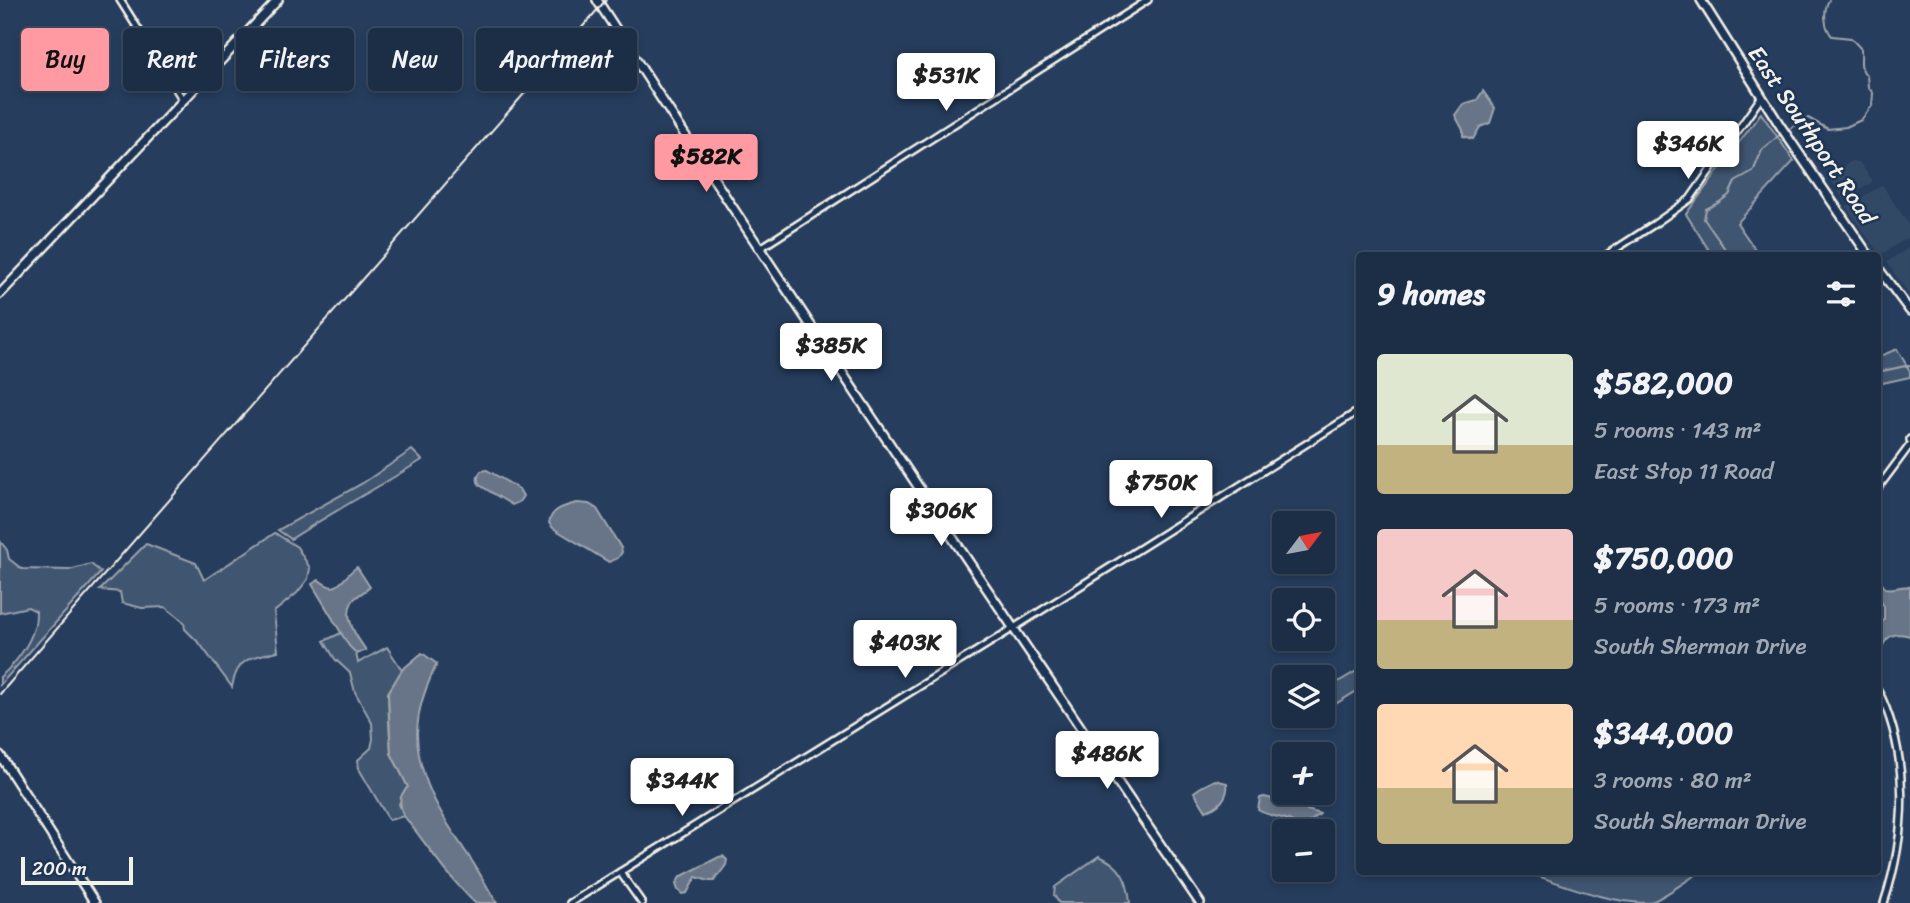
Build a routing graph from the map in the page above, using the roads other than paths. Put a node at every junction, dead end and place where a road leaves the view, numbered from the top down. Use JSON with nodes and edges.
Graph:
{"nodes":[{"id":1,"x":120,"y":0,"type":"edge"},
{"id":2,"x":278,"y":0,"type":"edge"},
{"id":3,"x":597,"y":0,"type":"edge"},
{"id":4,"x":1148,"y":0,"type":"edge"},
{"id":5,"x":1701,"y":0,"type":"edge"},
{"id":6,"x":1762,"y":96,"type":"junction"},
{"id":7,"x":183,"y":100,"type":"junction"},
{"id":8,"x":759,"y":249,"type":"junction"},
{"id":9,"x":1611,"y":252,"type":"edge"},
{"id":10,"x":1866,"y":252,"type":"edge"},
{"id":11,"x":1881,"y":272,"type":"edge"},
{"id":12,"x":0,"y":294,"type":"edge"},
{"id":13,"x":1910,"y":311,"type":"edge"},
{"id":14,"x":1356,"y":413,"type":"edge"},
{"id":15,"x":1910,"y":446,"type":"edge"},
{"id":16,"x":1881,"y":484,"type":"edge"},
{"id":17,"x":1012,"y":629,"type":"junction"},
{"id":18,"x":1881,"y":695,"type":"edge"},
{"id":19,"x":0,"y":755,"type":"edge"},
{"id":20,"x":620,"y":872,"type":"junction"},
{"id":21,"x":95,"y":903,"type":"edge"},
{"id":22,"x":570,"y":903,"type":"edge"},
{"id":23,"x":642,"y":903,"type":"edge"},
{"id":24,"x":1200,"y":903,"type":"edge"},
{"id":25,"x":1884,"y":903,"type":"edge"}],
"edges":[{"from":1,"to":7,"type":"street"},
{"from":2,"to":7,"type":"main road"},
{"from":3,"to":8,"type":"main road"},
{"from":4,"to":8,"type":"street"},
{"from":5,"to":6,"type":"main road","name":"East Southport Road"},
{"from":6,"to":9,"type":"street"},
{"from":6,"to":10,"type":"main road","name":"East Southport Road"},
{"from":7,"to":12,"type":"main road"},
{"from":8,"to":17,"type":"main road"},
{"from":11,"to":13,"type":"main road"},
{"from":14,"to":17,"type":"street"},
{"from":15,"to":16,"type":"street"},
{"from":17,"to":20,"type":"street"},
{"from":17,"to":24,"type":"main road"},
{"from":18,"to":25,"type":"street"},
{"from":19,"to":21,"type":"main road"},
{"from":20,"to":22,"type":"street"},
{"from":20,"to":23,"type":"street"}]}
